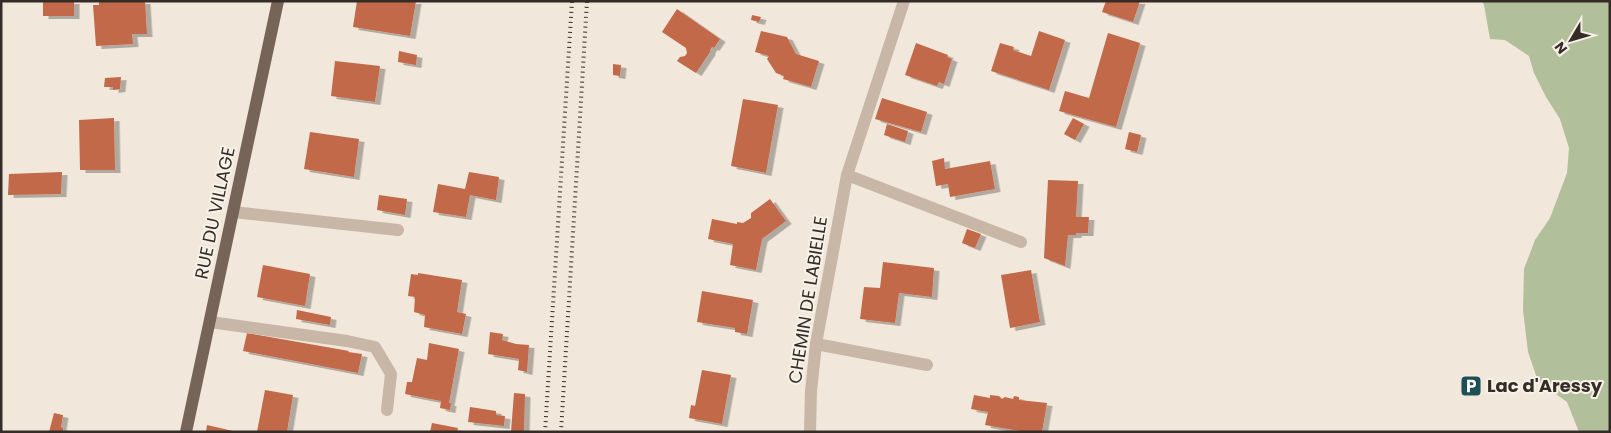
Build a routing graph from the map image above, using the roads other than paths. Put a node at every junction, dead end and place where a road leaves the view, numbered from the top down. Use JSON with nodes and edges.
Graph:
{"nodes":[{"id":1,"x":278,"y":1,"type":"edge"},
{"id":2,"x":904,"y":1,"type":"edge"},
{"id":3,"x":847,"y":175,"type":"junction"},
{"id":4,"x":234,"y":212,"type":"junction"},
{"id":5,"x":398,"y":230,"type":"dead end"},
{"id":6,"x":1021,"y":242,"type":"dead end"},
{"id":7,"x":210,"y":322,"type":"junction"},
{"id":8,"x":816,"y":344,"type":"junction"},
{"id":9,"x":927,"y":365,"type":"dead end"},
{"id":10,"x":387,"y":410,"type":"dead end"},
{"id":11,"x":186,"y":432,"type":"edge"},
{"id":12,"x":810,"y":432,"type":"edge"}],
"edges":[{"from":1,"to":4,"type":"main road","name":"RUE DU VILLAGE"},
{"from":2,"to":3,"type":"street","name":"CHEMIN DE LABIELLE"},
{"from":3,"to":6,"type":"street"},
{"from":3,"to":8,"type":"street","name":"CHEMIN DE LABIELLE"},
{"from":4,"to":5,"type":"street"},
{"from":4,"to":7,"type":"main road","name":"RUE DU VILLAGE"},
{"from":7,"to":10,"type":"street"},
{"from":7,"to":11,"type":"main road","name":"RUE DU VILLAGE"},
{"from":8,"to":9,"type":"street"},
{"from":8,"to":12,"type":"street","name":"CHEMIN DE LABIELLE"}]}
